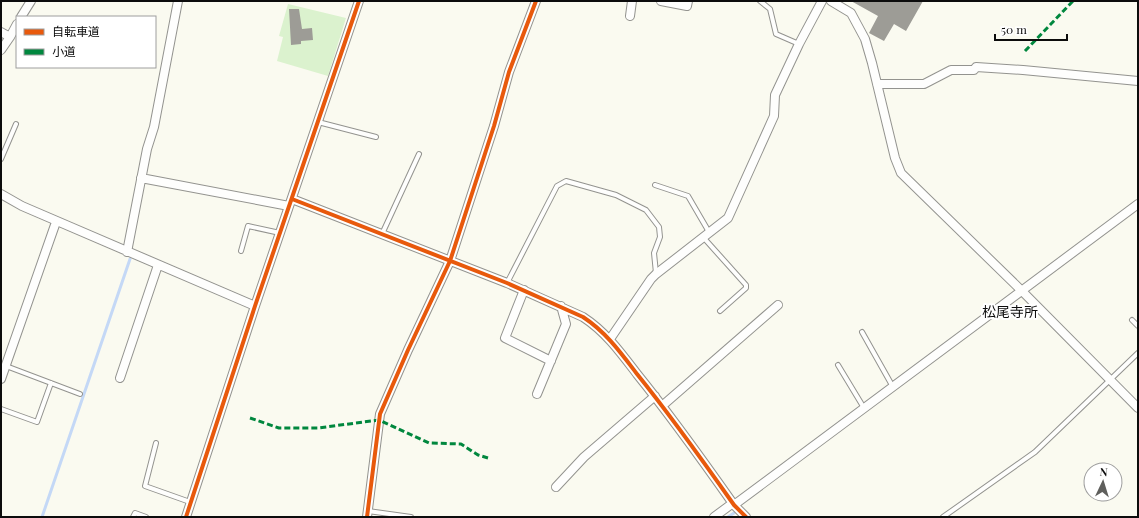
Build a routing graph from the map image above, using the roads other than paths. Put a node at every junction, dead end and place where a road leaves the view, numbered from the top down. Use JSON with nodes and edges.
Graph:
{"nodes":[{"id":1,"x":31,"y":1,"type":"edge"},
{"id":2,"x":178,"y":1,"type":"edge"},
{"id":3,"x":359,"y":1,"type":"edge"},
{"id":4,"x":536,"y":1,"type":"edge"},
{"id":5,"x":632,"y":1,"type":"edge"},
{"id":6,"x":661,"y":1,"type":"edge"},
{"id":7,"x":688,"y":1,"type":"edge"},
{"id":8,"x":760,"y":1,"type":"edge"},
{"id":9,"x":822,"y":1,"type":"edge"},
{"id":10,"x":831,"y":1,"type":"edge"},
{"id":11,"x":22,"y":16,"type":"edge"},
{"id":12,"x":630,"y":16,"type":"dead end"},
{"id":13,"x":16,"y":26,"type":"edge"},
{"id":14,"x":1,"y":32,"type":"edge"},
{"id":15,"x":10,"y":37,"type":"junction"},
{"id":16,"x":799,"y":44,"type":"junction"},
{"id":17,"x":1,"y":50,"type":"edge"},
{"id":18,"x":1138,"y":81,"type":"edge"},
{"id":19,"x":877,"y":84,"type":"junction"},
{"id":20,"x":318,"y":122,"type":"junction"},
{"id":21,"x":16,"y":124,"type":"dead end"},
{"id":22,"x":376,"y":137,"type":"dead end"},
{"id":23,"x":419,"y":154,"type":"dead end"},
{"id":24,"x":1,"y":159,"type":"edge"},
{"id":25,"x":141,"y":178,"type":"junction"},
{"id":26,"x":655,"y":185,"type":"dead end"},
{"id":27,"x":1,"y":194,"type":"edge"},
{"id":28,"x":290,"y":202,"type":"junction"},
{"id":29,"x":1138,"y":204,"type":"edge"},
{"id":30,"x":56,"y":222,"type":"junction"},
{"id":31,"x":280,"y":233,"type":"junction"},
{"id":32,"x":382,"y":234,"type":"junction"},
{"id":33,"x":706,"y":235,"type":"junction"},
{"id":34,"x":127,"y":252,"type":"junction"},
{"id":35,"x":241,"y":252,"type":"dead end"},
{"id":36,"x":450,"y":261,"type":"junction"},
{"id":37,"x":158,"y":265,"type":"junction"},
{"id":38,"x":656,"y":274,"type":"junction"},
{"id":39,"x":507,"y":283,"type":"junction"},
{"id":40,"x":524,"y":290,"type":"junction"},
{"id":41,"x":1022,"y":291,"type":"junction"},
{"id":42,"x":778,"y":305,"type":"dead end"},
{"id":43,"x":255,"y":306,"type":"junction"},
{"id":44,"x":561,"y":306,"type":"junction"},
{"id":45,"x":720,"y":311,"type":"dead end"},
{"id":46,"x":1132,"y":320,"type":"dead end"},
{"id":47,"x":1138,"y":326,"type":"edge"},
{"id":48,"x":862,"y":332,"type":"dead end"},
{"id":49,"x":610,"y":339,"type":"junction"},
{"id":50,"x":1138,"y":353,"type":"edge"},
{"id":51,"x":551,"y":362,"type":"junction"},
{"id":52,"x":838,"y":365,"type":"dead end"},
{"id":53,"x":3,"y":372,"type":"edge"},
{"id":54,"x":120,"y":378,"type":"dead end"},
{"id":55,"x":1109,"y":380,"type":"junction"},
{"id":56,"x":51,"y":383,"type":"junction"},
{"id":57,"x":893,"y":387,"type":"junction"},
{"id":58,"x":80,"y":394,"type":"dead end"},
{"id":59,"x":537,"y":394,"type":"dead end"},
{"id":60,"x":655,"y":396,"type":"junction"},
{"id":61,"x":662,"y":406,"type":"junction"},
{"id":62,"x":864,"y":408,"type":"junction"},
{"id":63,"x":1138,"y":408,"type":"edge"},
{"id":64,"x":1,"y":409,"type":"edge"},
{"id":65,"x":156,"y":443,"type":"dead end"},
{"id":66,"x":556,"y":487,"type":"dead end"},
{"id":67,"x":190,"y":502,"type":"junction"},
{"id":68,"x":733,"y":504,"type":"junction"},
{"id":69,"x":367,"y":514,"type":"edge"},
{"id":70,"x":133,"y":517,"type":"edge"},
{"id":71,"x":146,"y":517,"type":"edge"},
{"id":72,"x":186,"y":517,"type":"edge"},
{"id":73,"x":411,"y":517,"type":"edge"},
{"id":74,"x":714,"y":517,"type":"edge"},
{"id":75,"x":746,"y":517,"type":"edge"},
{"id":76,"x":943,"y":517,"type":"edge"}],
"edges":[{"from":1,"to":11,"type":"street"},
{"from":2,"to":25,"type":"street"},
{"from":3,"to":20,"type":"street"},
{"from":4,"to":36,"type":"street"},
{"from":5,"to":12,"type":"street"},
{"from":6,"to":7,"type":"street"},
{"from":8,"to":16,"type":"lane"},
{"from":9,"to":16,"type":"street"},
{"from":10,"to":19,"type":"street"},
{"from":13,"to":15,"type":"street"},
{"from":14,"to":15,"type":"street"},
{"from":15,"to":17,"type":"street"},
{"from":16,"to":33,"type":"street"},
{"from":18,"to":19,"type":"street"},
{"from":19,"to":41,"type":"street"},
{"from":20,"to":22,"type":"lane"},
{"from":20,"to":28,"type":"street"},
{"from":21,"to":24,"type":"lane"},
{"from":23,"to":32,"type":"lane"},
{"from":25,"to":28,"type":"street"},
{"from":25,"to":34,"type":"street"},
{"from":26,"to":33,"type":"lane"},
{"from":27,"to":30,"type":"street"},
{"from":28,"to":31,"type":"street"},
{"from":28,"to":32,"type":"street"},
{"from":29,"to":41,"type":"street"},
{"from":30,"to":34,"type":"street"},
{"from":30,"to":53,"type":"street"},
{"from":31,"to":35,"type":"lane"},
{"from":31,"to":43,"type":"street"},
{"from":32,"to":36,"type":"street"},
{"from":33,"to":38,"type":"street"},
{"from":33,"to":45,"type":"lane"},
{"from":34,"to":37,"type":"street"},
{"from":36,"to":39,"type":"street"},
{"from":36,"to":69,"type":"street"},
{"from":37,"to":43,"type":"street"},
{"from":37,"to":54,"type":"street"},
{"from":38,"to":39,"type":"lane"},
{"from":38,"to":49,"type":"street"},
{"from":39,"to":40,"type":"street"},
{"from":40,"to":44,"type":"street"},
{"from":40,"to":51,"type":"street"},
{"from":41,"to":55,"type":"street"},
{"from":41,"to":57,"type":"street"},
{"from":42,"to":61,"type":"street"},
{"from":43,"to":67,"type":"street"},
{"from":44,"to":49,"type":"street"},
{"from":44,"to":51,"type":"street"},
{"from":46,"to":47,"type":"lane"},
{"from":48,"to":57,"type":"lane"},
{"from":49,"to":60,"type":"street"},
{"from":50,"to":55,"type":"lane"},
{"from":51,"to":59,"type":"street"},
{"from":52,"to":62,"type":"lane"},
{"from":53,"to":56,"type":"lane"},
{"from":55,"to":63,"type":"street"},
{"from":55,"to":76,"type":"lane"},
{"from":56,"to":58,"type":"lane"},
{"from":56,"to":64,"type":"lane"},
{"from":57,"to":62,"type":"street"},
{"from":60,"to":61,"type":"street"},
{"from":60,"to":66,"type":"street"},
{"from":61,"to":68,"type":"street"},
{"from":62,"to":68,"type":"street"},
{"from":65,"to":67,"type":"lane"},
{"from":67,"to":72,"type":"street"},
{"from":68,"to":74,"type":"street"},
{"from":68,"to":75,"type":"street"},
{"from":69,"to":73,"type":"lane"},
{"from":70,"to":71,"type":"lane"}]}
